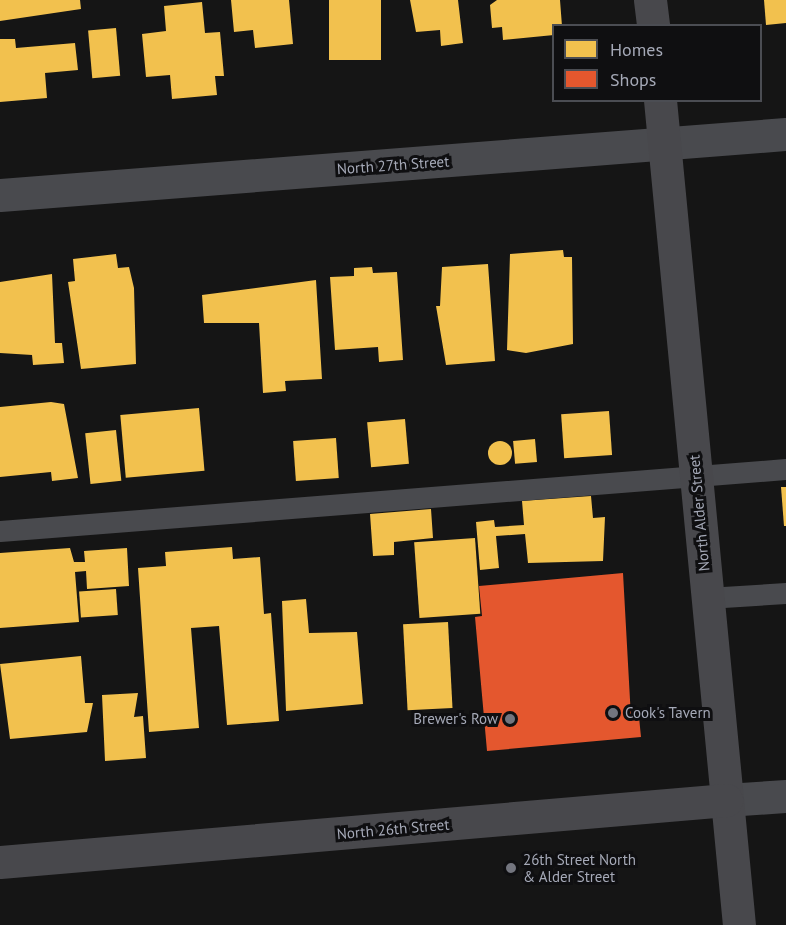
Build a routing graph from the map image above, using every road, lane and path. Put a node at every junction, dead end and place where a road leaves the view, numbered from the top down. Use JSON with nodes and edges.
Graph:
{"nodes":[{"id":1,"x":650,"y":0,"type":"edge"},
{"id":2,"x":652,"y":24,"type":"edge"},
{"id":3,"x":660,"y":102,"type":"edge"},
{"id":4,"x":786,"y":134,"type":"edge"},
{"id":5,"x":664,"y":144,"type":"junction"},
{"id":6,"x":0,"y":195,"type":"edge"},
{"id":7,"x":786,"y":469,"type":"edge"},
{"id":8,"x":696,"y":476,"type":"junction"},
{"id":9,"x":0,"y":531,"type":"edge"},
{"id":10,"x":786,"y":593,"type":"edge"},
{"id":11,"x":707,"y":598,"type":"junction"},
{"id":12,"x":786,"y":796,"type":"edge"},
{"id":13,"x":726,"y":800,"type":"junction"},
{"id":14,"x":0,"y":862,"type":"edge"},
{"id":15,"x":739,"y":925,"type":"edge"}],
"edges":[{"from":1,"to":2,"type":"street"},
{"from":3,"to":5,"type":"street","name":"North Alder Street"},
{"from":4,"to":5,"type":"street","name":"North 27th Street"},
{"from":5,"to":6,"type":"street","name":"North 27th Street"},
{"from":5,"to":8,"type":"street","name":"North Alder Street"},
{"from":7,"to":8,"type":"lane"},
{"from":8,"to":9,"type":"lane"},
{"from":8,"to":11,"type":"street","name":"North Alder Street"},
{"from":10,"to":11,"type":"lane"},
{"from":11,"to":13,"type":"street","name":"North Alder Street"},
{"from":12,"to":13,"type":"street","name":"North 26th Street"},
{"from":13,"to":14,"type":"street","name":"North 26th Street"},
{"from":13,"to":15,"type":"street","name":"North Alder Street"}]}
